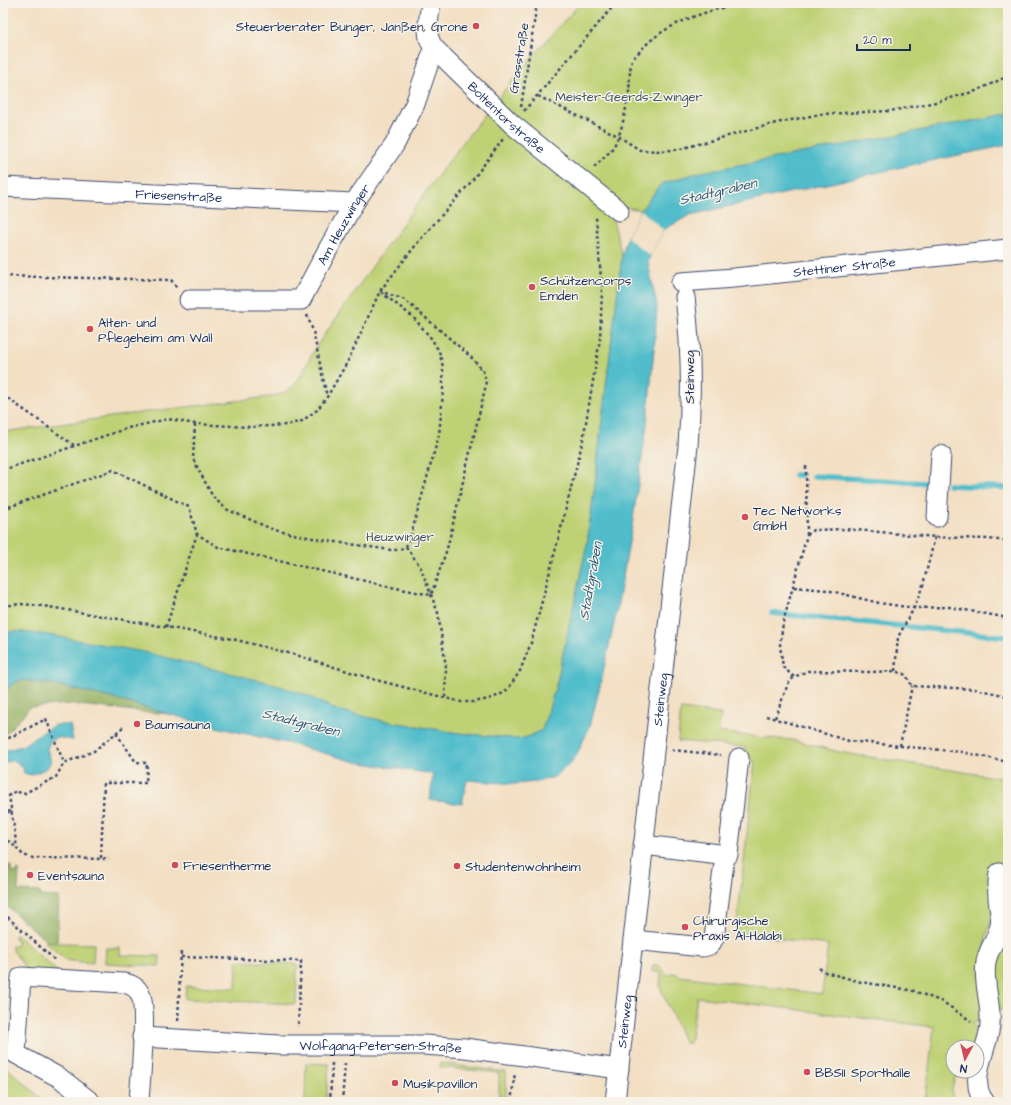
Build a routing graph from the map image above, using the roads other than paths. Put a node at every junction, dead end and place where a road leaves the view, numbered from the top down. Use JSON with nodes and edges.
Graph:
{"nodes":[{"id":1,"x":426,"y":3,"type":"edge"},
{"id":2,"x":431,"y":3,"type":"edge"},
{"id":3,"x":434,"y":48,"type":"junction"},
{"id":4,"x":3,"y":187,"type":"edge"},
{"id":5,"x":354,"y":203,"type":"junction"},
{"id":6,"x":614,"y":208,"type":"road end"},
{"id":7,"x":1008,"y":249,"type":"edge"},
{"id":8,"x":683,"y":289,"type":"joint"},
{"id":9,"x":189,"y":300,"type":"road end"},
{"id":10,"x":941,"y":455,"type":"dead end"},
{"id":11,"x":937,"y":517,"type":"dead end"},
{"id":12,"x":739,"y":758,"type":"road end"},
{"id":13,"x":643,"y":845,"type":"junction"},
{"id":14,"x":724,"y":863,"type":"dead end"},
{"id":15,"x":999,"y":873,"type":"dead end"},
{"id":16,"x":633,"y":940,"type":"junction"},
{"id":17,"x":142,"y":1037,"type":"junction"},
{"id":18,"x":618,"y":1069,"type":"junction"},
{"id":19,"x":91,"y":1102,"type":"edge"},
{"id":20,"x":140,"y":1102,"type":"edge"},
{"id":21,"x":615,"y":1102,"type":"edge"},
{"id":22,"x":986,"y":1102,"type":"edge"}],
"edges":[{"from":1,"to":2,"type":"street"},
{"from":2,"to":3,"type":"street","name":"Boltentorstraße"},
{"from":3,"to":5,"type":"street","name":"Am Heuzwinger"},
{"from":3,"to":6,"type":"street","name":"Boltentorstraße"},
{"from":4,"to":5,"type":"street","name":"Friesenstraße"},
{"from":5,"to":9,"type":"street","name":"Am Heuzwinger"},
{"from":7,"to":8,"type":"street","name":"Stettiner Straße"},
{"from":8,"to":13,"type":"street","name":"Steinweg"},
{"from":10,"to":11,"type":"street"},
{"from":12,"to":13,"type":"street"},
{"from":13,"to":16,"type":"street","name":"Steinweg"},
{"from":14,"to":16,"type":"street"},
{"from":15,"to":22,"type":"street"},
{"from":16,"to":18,"type":"street","name":"Steinweg"},
{"from":17,"to":18,"type":"street","name":"Wolfgang-Petersen-Straße"},
{"from":17,"to":19,"type":"street"},
{"from":17,"to":20,"type":"street"},
{"from":18,"to":21,"type":"street","name":"Steinweg"}]}
